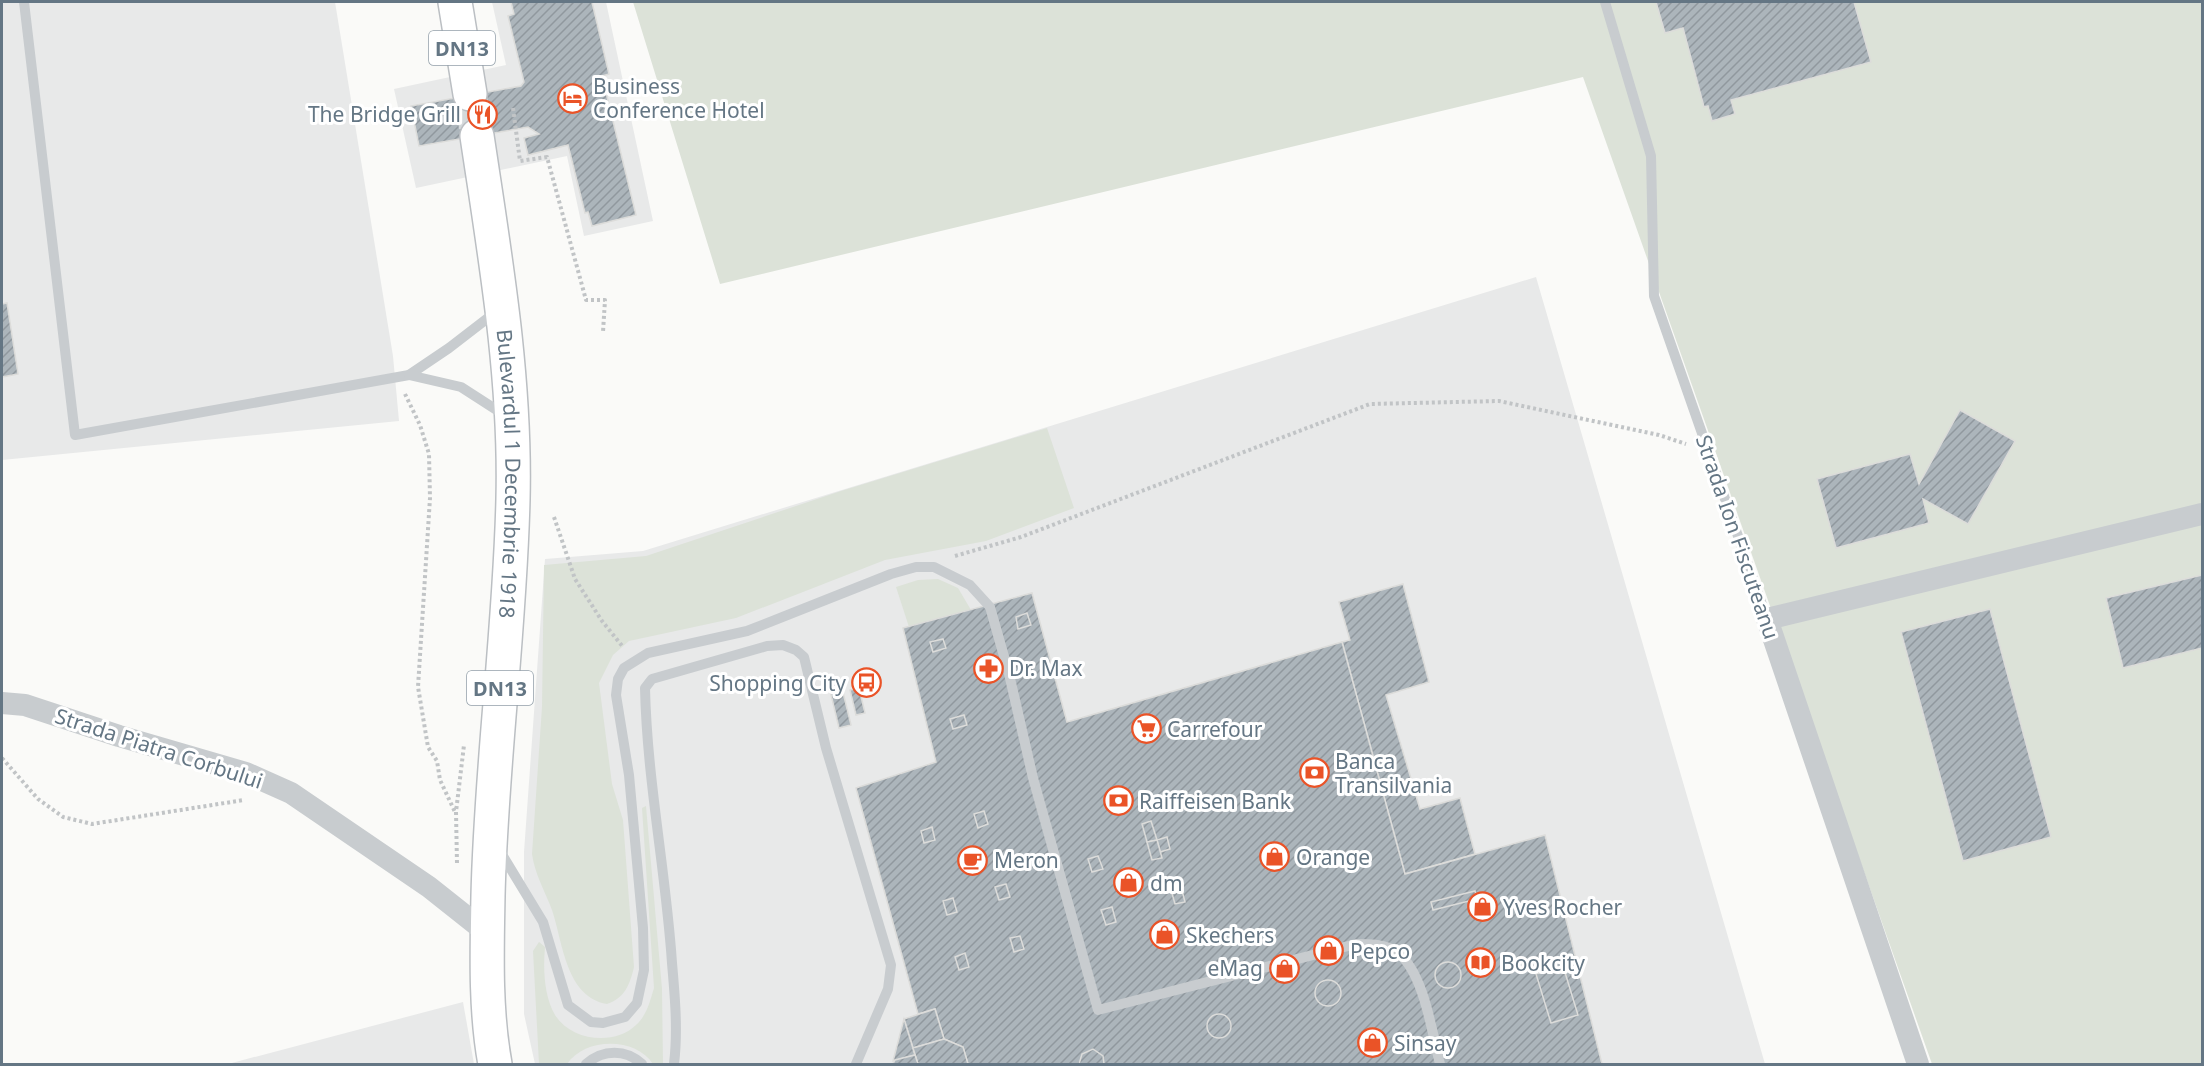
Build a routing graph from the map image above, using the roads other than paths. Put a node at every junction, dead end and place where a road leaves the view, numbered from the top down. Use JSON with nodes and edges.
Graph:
{"nodes":[{"id":1,"x":24,"y":2,"type":"edge"},
{"id":2,"x":454,"y":2,"type":"edge"},
{"id":3,"x":1605,"y":2,"type":"edge"},
{"id":4,"x":470,"y":94,"type":"tunnel mouth"},
{"id":5,"x":477,"y":136,"type":"tunnel mouth"},
{"id":6,"x":502,"y":307,"type":"junction"},
{"id":7,"x":409,"y":375,"type":"junction"},
{"id":8,"x":511,"y":419,"type":"junction"},
{"id":9,"x":2202,"y":514,"type":"edge"},
{"id":10,"x":1767,"y":619,"type":"junction"},
{"id":11,"x":2,"y":703,"type":"edge"},
{"id":12,"x":490,"y":835,"type":"junction"},
{"id":13,"x":487,"y":933,"type":"junction"},
{"id":14,"x":495,"y":1065,"type":"edge"},
{"id":15,"x":586,"y":1065,"type":"edge"},
{"id":16,"x":642,"y":1065,"type":"edge"},
{"id":17,"x":674,"y":1065,"type":"edge"},
{"id":18,"x":856,"y":1065,"type":"edge"},
{"id":19,"x":1440,"y":1065,"type":"edge"},
{"id":20,"x":1918,"y":1065,"type":"edge"}],
"edges":[{"from":1,"to":7,"type":"lane"},
{"from":2,"to":4,"type":"main road","number":"DN13"},
{"from":3,"to":10,"type":"lane","name":"Strada Ion Fiscuteanu"},
{"from":5,"to":6,"type":"main road","name":"Bulevardul 1 Decembrie 1918","number":"DN13"},
{"from":6,"to":7,"type":"lane"},
{"from":6,"to":8,"type":"main road","name":"Bulevardul 1 Decembrie 1918","number":"DN13"},
{"from":7,"to":8,"type":"lane"},
{"from":8,"to":12,"type":"main road","name":"Bulevardul 1 Decembrie 1918","number":"DN13"},
{"from":9,"to":10,"type":"street"},
{"from":10,"to":20,"type":"street","name":"Strada Ion Fiscuteanu"},
{"from":11,"to":13,"type":"street","name":"Strada Piatra Corbului"},
{"from":12,"to":13,"type":"main road","name":"Bulevardul 1 Decembrie 1918","number":"DN13"},
{"from":12,"to":19,"type":"lane"},
{"from":13,"to":14,"type":"main road","name":"Bulevardul 1 Decembrie 1918","number":"DN13"},
{"from":15,"to":16,"type":"lane"},
{"from":17,"to":18,"type":"lane"}]}
